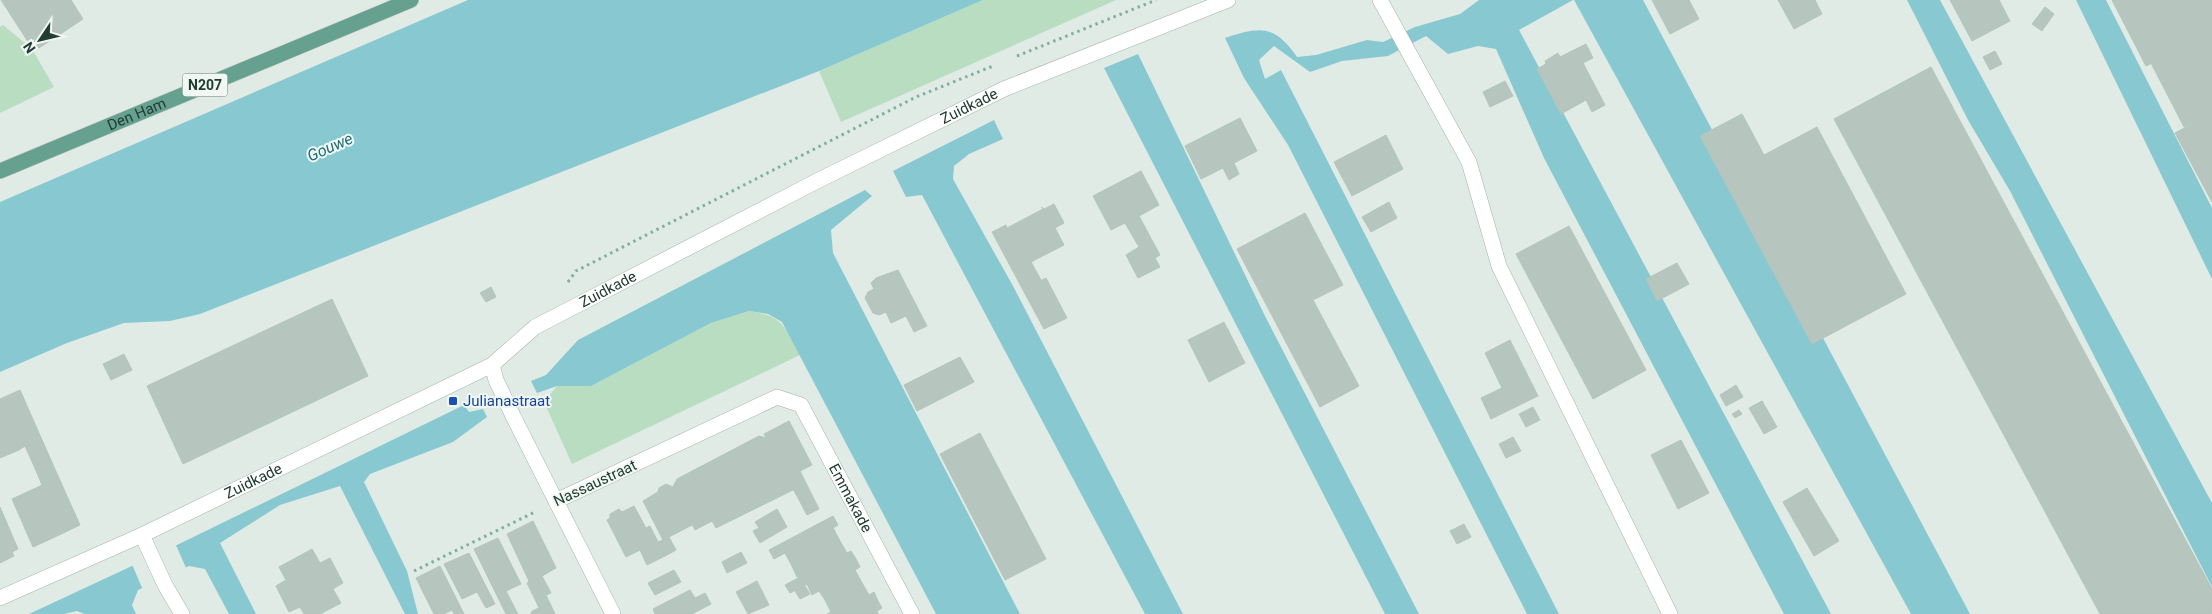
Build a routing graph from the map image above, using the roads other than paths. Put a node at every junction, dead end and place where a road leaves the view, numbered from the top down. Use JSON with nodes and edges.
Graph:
{"nodes":[{"id":1,"x":411,"y":0,"type":"edge"},
{"id":2,"x":1228,"y":0,"type":"edge"},
{"id":3,"x":1380,"y":0,"type":"edge"},
{"id":4,"x":0,"y":171,"type":"edge"},
{"id":5,"x":492,"y":365,"type":"junction"},
{"id":6,"x":777,"y":397,"type":"joint"},
{"id":7,"x":556,"y":501,"type":"junction"},
{"id":8,"x":142,"y":535,"type":"junction"},
{"id":9,"x":0,"y":598,"type":"edge"},
{"id":10,"x":182,"y":614,"type":"edge"},
{"id":11,"x":613,"y":614,"type":"edge"},
{"id":12,"x":912,"y":614,"type":"edge"},
{"id":13,"x":1670,"y":614,"type":"edge"}],
"edges":[{"from":1,"to":4,"type":"main road","name":"Den Ham","number":"N207"},
{"from":2,"to":5,"type":"street","name":"Zuidkade"},
{"from":3,"to":13,"type":"street"},
{"from":5,"to":7,"type":"street"},
{"from":5,"to":8,"type":"street","name":"Zuidkade"},
{"from":6,"to":7,"type":"street","name":"Nassaustraat"},
{"from":6,"to":12,"type":"street","name":"Emmakade"},
{"from":7,"to":11,"type":"street"},
{"from":8,"to":9,"type":"street","name":"Zuidkade"},
{"from":8,"to":10,"type":"street"}]}
